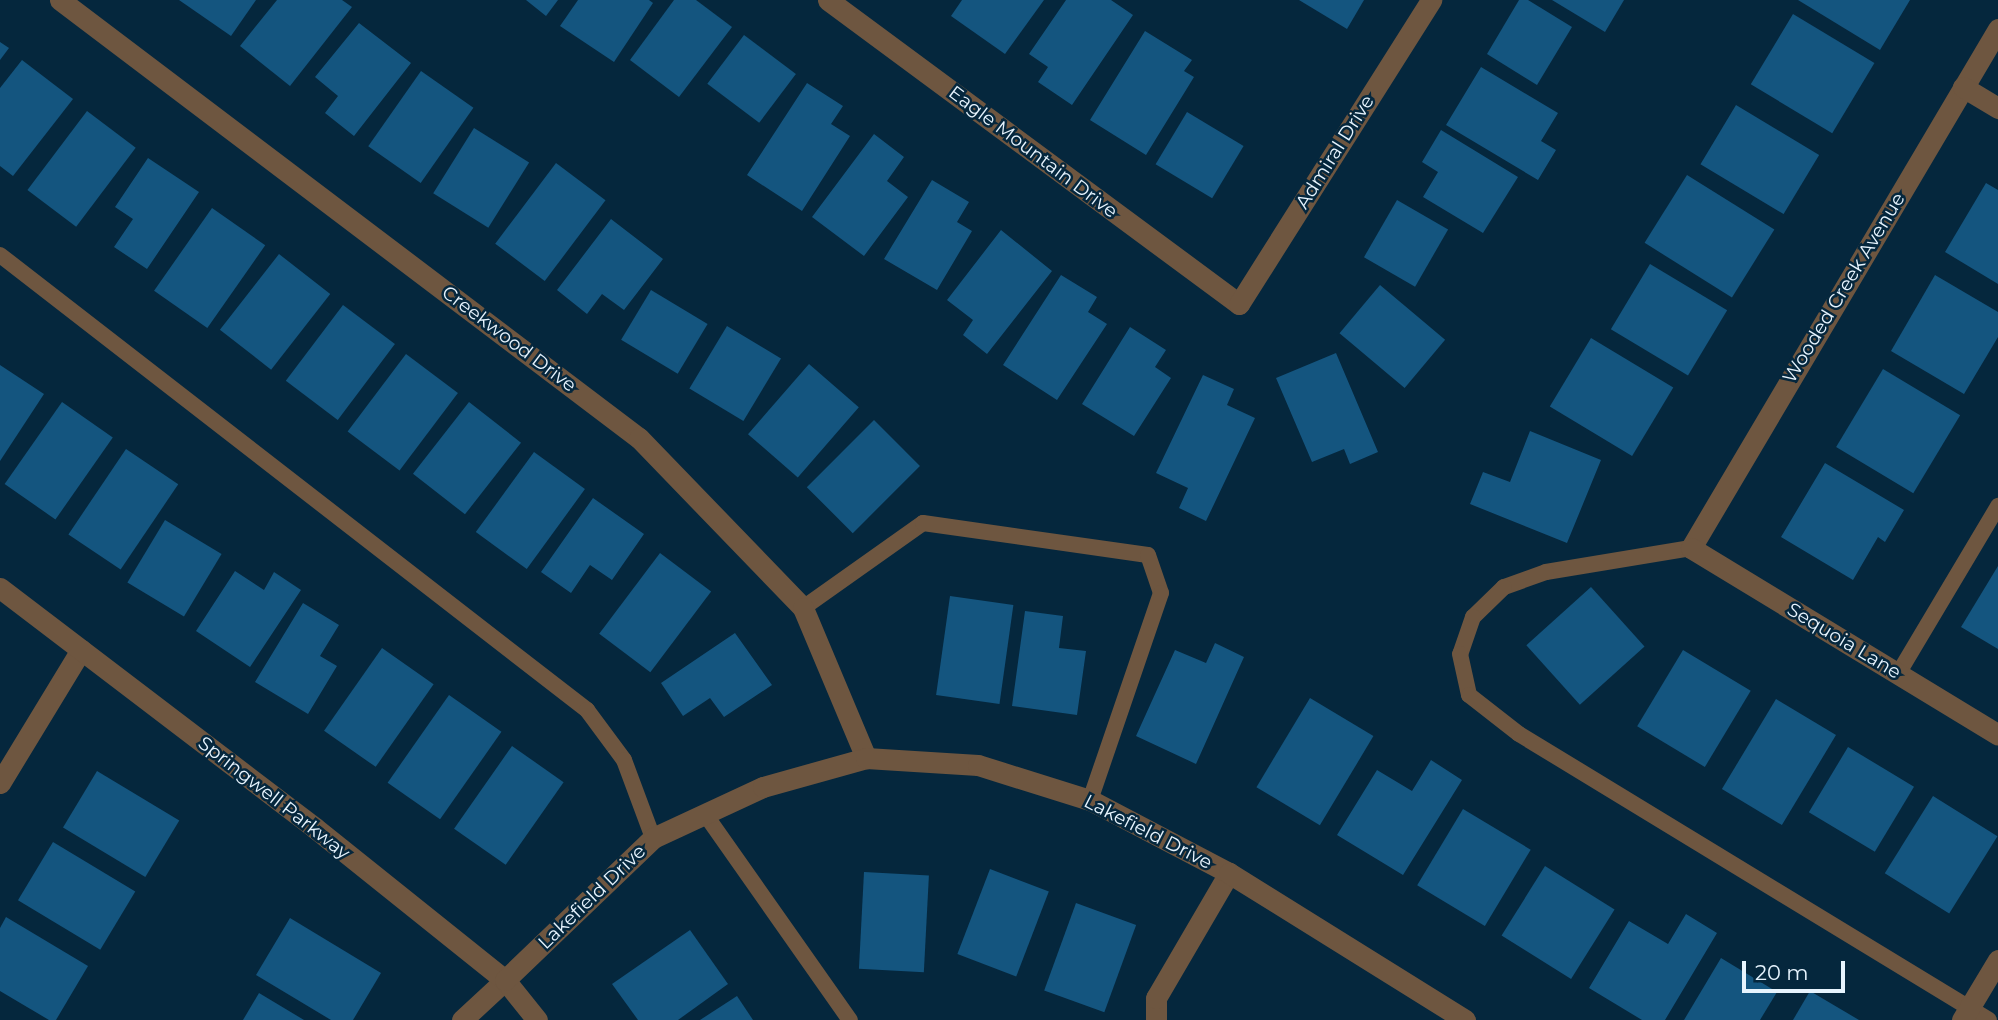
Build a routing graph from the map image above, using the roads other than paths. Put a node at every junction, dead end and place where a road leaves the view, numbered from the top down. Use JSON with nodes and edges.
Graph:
{"nodes":[{"id":1,"x":60,"y":0,"type":"edge"},
{"id":2,"x":828,"y":0,"type":"edge"},
{"id":3,"x":1431,"y":0,"type":"edge"},
{"id":4,"x":1998,"y":29,"type":"edge"},
{"id":5,"x":1963,"y":88,"type":"junction"},
{"id":6,"x":1998,"y":108,"type":"edge"},
{"id":7,"x":0,"y":255,"type":"edge"},
{"id":8,"x":1239,"y":304,"type":"joint"},
{"id":9,"x":1998,"y":506,"type":"edge"},
{"id":10,"x":1691,"y":548,"type":"junction"},
{"id":11,"x":0,"y":588,"type":"edge"},
{"id":12,"x":803,"y":608,"type":"junction"},
{"id":13,"x":81,"y":650,"type":"junction"},
{"id":14,"x":1898,"y":674,"type":"junction"},
{"id":15,"x":1998,"y":735,"type":"edge"},
{"id":16,"x":866,"y":758,"type":"junction"},
{"id":17,"x":0,"y":783,"type":"edge"},
{"id":18,"x":1090,"y":800,"type":"junction"},
{"id":19,"x":705,"y":814,"type":"junction"},
{"id":20,"x":653,"y":838,"type":"junction"},
{"id":21,"x":1229,"y":873,"type":"junction"},
{"id":22,"x":1998,"y":960,"type":"edge"},
{"id":23,"x":505,"y":979,"type":"junction"},
{"id":24,"x":1965,"y":1014,"type":"edge"},
{"id":25,"x":1453,"y":1017,"type":"edge"},
{"id":26,"x":462,"y":1020,"type":"edge"},
{"id":27,"x":537,"y":1020,"type":"edge"},
{"id":28,"x":850,"y":1020,"type":"edge"},
{"id":29,"x":1156,"y":1020,"type":"edge"},
{"id":30,"x":1989,"y":1020,"type":"edge"}],
"edges":[{"from":1,"to":12,"type":"street","name":"Creekwood Drive"},
{"from":2,"to":8,"type":"street","name":"Eagle Mountain Drive"},
{"from":3,"to":8,"type":"street","name":"Admiral Drive"},
{"from":4,"to":5,"type":"street","name":"Wooded Creek Avenue"},
{"from":5,"to":6,"type":"street"},
{"from":5,"to":10,"type":"street","name":"Wooded Creek Avenue"},
{"from":7,"to":20,"type":"lane"},
{"from":9,"to":14,"type":"lane"},
{"from":10,"to":14,"type":"street","name":"Sequoia Lane"},
{"from":10,"to":24,"type":"lane"},
{"from":11,"to":13,"type":"street","name":"Springwell Parkway"},
{"from":12,"to":16,"type":"street","name":"Creekwood Drive"},
{"from":12,"to":18,"type":"lane"},
{"from":13,"to":17,"type":"street"},
{"from":13,"to":23,"type":"street","name":"Springwell Parkway"},
{"from":14,"to":15,"type":"street","name":"Sequoia Lane"},
{"from":16,"to":18,"type":"street","name":"Lakefield Drive"},
{"from":16,"to":19,"type":"street","name":"Lakefield Drive"},
{"from":18,"to":21,"type":"street","name":"Lakefield Drive"},
{"from":19,"to":20,"type":"street","name":"Lakefield Drive"},
{"from":19,"to":28,"type":"lane"},
{"from":20,"to":23,"type":"street","name":"Lakefield Drive"},
{"from":21,"to":25,"type":"street","name":"Lakefield Drive"},
{"from":21,"to":29,"type":"street"},
{"from":22,"to":24,"type":"street"},
{"from":23,"to":26,"type":"street","name":"Lakefield Drive"},
{"from":23,"to":27,"type":"street","name":"Springwell Parkway"},
{"from":24,"to":30,"type":"lane"}]}
